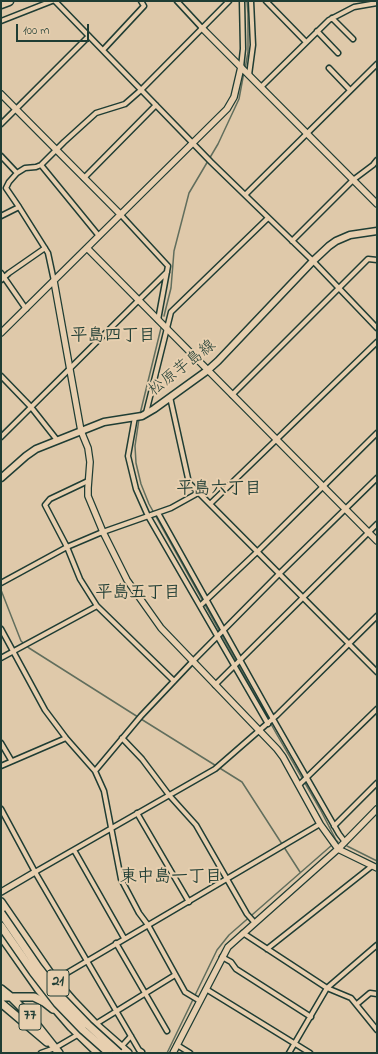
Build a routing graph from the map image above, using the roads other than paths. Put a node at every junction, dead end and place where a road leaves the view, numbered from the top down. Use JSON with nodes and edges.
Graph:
{"nodes":[{"id":1,"x":9,"y":1,"type":"edge"},
{"id":2,"x":52,"y":1,"type":"edge"},
{"id":3,"x":55,"y":1,"type":"edge"},
{"id":4,"x":141,"y":1,"type":"edge"},
{"id":5,"x":177,"y":1,"type":"edge"},
{"id":6,"x":229,"y":1,"type":"edge"},
{"id":7,"x":242,"y":1,"type":"edge"},
{"id":8,"x":251,"y":1,"type":"edge"},
{"id":9,"x":266,"y":1,"type":"edge"},
{"id":10,"x":377,"y":3,"type":"edge"},
{"id":11,"x":1,"y":4,"type":"edge"},
{"id":12,"x":332,"y":18,"type":"junction"},
{"id":13,"x":1,"y":21,"type":"edge"},
{"id":14,"x":202,"y":28,"type":"junction"},
{"id":15,"x":317,"y":32,"type":"junction"},
{"id":16,"x":89,"y":36,"type":"junction"},
{"id":17,"x":353,"y":39,"type":"dead end"},
{"id":18,"x":306,"y":42,"type":"junction"},
{"id":19,"x":103,"y":50,"type":"junction"},
{"id":20,"x":338,"y":53,"type":"dead end"},
{"id":21,"x":377,"y":64,"type":"edge"},
{"id":22,"x":329,"y":68,"type":"dead end"},
{"id":23,"x":245,"y":71,"type":"junction"},
{"id":24,"x":261,"y":87,"type":"junction"},
{"id":25,"x":141,"y":90,"type":"junction"},
{"id":26,"x":350,"y":90,"type":"junction"},
{"id":27,"x":1,"y":94,"type":"edge"},
{"id":28,"x":156,"y":105,"type":"junction"},
{"id":29,"x":16,"y":109,"type":"junction"},
{"id":30,"x":1,"y":124,"type":"edge"},
{"id":31,"x":306,"y":133,"type":"junction"},
{"id":32,"x":193,"y":142,"type":"junction"},
{"id":33,"x":56,"y":150,"type":"junction"},
{"id":34,"x":1,"y":156,"type":"edge"},
{"id":35,"x":377,"y":160,"type":"edge"},
{"id":36,"x":41,"y":165,"type":"junction"},
{"id":37,"x":17,"y":173,"type":"junction"},
{"id":38,"x":84,"y":178,"type":"junction"},
{"id":39,"x":353,"y":180,"type":"junction"},
{"id":40,"x":245,"y":195,"type":"junction"},
{"id":41,"x":377,"y":204,"type":"edge"},
{"id":42,"x":19,"y":207,"type":"junction"},
{"id":43,"x":120,"y":215,"type":"junction"},
{"id":44,"x":1,"y":216,"type":"edge"},
{"id":45,"x":268,"y":218,"type":"junction"},
{"id":46,"x":377,"y":231,"type":"edge"},
{"id":47,"x":99,"y":236,"type":"junction"},
{"id":48,"x":292,"y":241,"type":"junction"},
{"id":49,"x":45,"y":248,"type":"junction"},
{"id":50,"x":87,"y":248,"type":"junction"},
{"id":51,"x":377,"y":260,"type":"edge"},
{"id":52,"x":313,"y":261,"type":"junction"},
{"id":53,"x":167,"y":272,"type":"junction"},
{"id":54,"x":1,"y":273,"type":"edge"},
{"id":55,"x":2,"y":278,"type":"edge"},
{"id":56,"x":54,"y":281,"type":"junction"},
{"id":57,"x":338,"y":289,"type":"junction"},
{"id":58,"x":138,"y":300,"type":"junction"},
{"id":59,"x":26,"y":309,"type":"junction"},
{"id":60,"x":158,"y":320,"type":"junction"},
{"id":61,"x":377,"y":328,"type":"edge"},
{"id":62,"x":167,"y":329,"type":"junction"},
{"id":63,"x":1,"y":333,"type":"edge"},
{"id":64,"x":377,"y":342,"type":"edge"},
{"id":65,"x":69,"y":370,"type":"junction"},
{"id":66,"x":208,"y":370,"type":"junction"},
{"id":67,"x":1,"y":376,"type":"edge"},
{"id":68,"x":232,"y":395,"type":"junction"},
{"id":69,"x":170,"y":397,"type":"junction"},
{"id":70,"x":31,"y":407,"type":"junction"},
{"id":71,"x":140,"y":416,"type":"junction"},
{"id":72,"x":80,"y":431,"type":"junction"},
{"id":73,"x":377,"y":433,"type":"edge"},
{"id":74,"x":1,"y":437,"type":"edge"},
{"id":75,"x":276,"y":439,"type":"junction"},
{"id":76,"x":57,"y":440,"type":"junction"},
{"id":77,"x":1,"y":478,"type":"edge"},
{"id":78,"x":377,"y":478,"type":"edge"},
{"id":79,"x":88,"y":481,"type":"junction"},
{"id":80,"x":323,"y":486,"type":"junction"},
{"id":81,"x":198,"y":493,"type":"junction"},
{"id":82,"x":210,"y":504,"type":"junction"},
{"id":83,"x":345,"y":510,"type":"junction"},
{"id":84,"x":157,"y":513,"type":"junction"},
{"id":85,"x":150,"y":516,"type":"junction"},
{"id":86,"x":377,"y":524,"type":"edge"},
{"id":87,"x":103,"y":532,"type":"junction"},
{"id":88,"x":368,"y":533,"type":"junction"},
{"id":89,"x":377,"y":541,"type":"edge"},
{"id":90,"x":67,"y":547,"type":"junction"},
{"id":91,"x":257,"y":552,"type":"junction"},
{"id":92,"x":279,"y":574,"type":"junction"},
{"id":93,"x":1,"y":583,"type":"edge"},
{"id":94,"x":303,"y":598,"type":"junction"},
{"id":95,"x":206,"y":600,"type":"junction"},
{"id":96,"x":200,"y":605,"type":"junction"},
{"id":97,"x":98,"y":606,"type":"junction"},
{"id":98,"x":377,"y":616,"type":"edge"},
{"id":99,"x":1,"y":629,"type":"edge"},
{"id":100,"x":220,"y":633,"type":"junction"},
{"id":101,"x":349,"y":644,"type":"junction"},
{"id":102,"x":12,"y":651,"type":"junction"},
{"id":103,"x":1,"y":658,"type":"edge"},
{"id":104,"x":192,"y":662,"type":"junction"},
{"id":105,"x":237,"y":663,"type":"junction"},
{"id":106,"x":377,"y":672,"type":"edge"},
{"id":107,"x":174,"y":681,"type":"junction"},
{"id":108,"x":215,"y":685,"type":"junction"},
{"id":109,"x":377,"y":708,"type":"edge"},
{"id":110,"x":270,"y":722,"type":"junction"},
{"id":111,"x":260,"y":731,"type":"junction"},
{"id":112,"x":66,"y":738,"type":"junction"},
{"id":113,"x":122,"y":738,"type":"junction"},
{"id":114,"x":1,"y":743,"type":"edge"},
{"id":115,"x":11,"y":760,"type":"junction"},
{"id":116,"x":1,"y":766,"type":"edge"},
{"id":117,"x":95,"y":771,"type":"junction"},
{"id":118,"x":306,"y":778,"type":"junction"},
{"id":119,"x":300,"y":784,"type":"junction"},
{"id":120,"x":377,"y":784,"type":"edge"},
{"id":121,"x":169,"y":795,"type":"junction"},
{"id":122,"x":1,"y":809,"type":"edge"},
{"id":123,"x":377,"y":809,"type":"edge"},
{"id":124,"x":138,"y":813,"type":"junction"},
{"id":125,"x":320,"y":824,"type":"junction"},
{"id":126,"x":334,"y":826,"type":"junction"},
{"id":127,"x":112,"y":828,"type":"junction"},
{"id":128,"x":346,"y":842,"type":"junction"},
{"id":129,"x":337,"y":848,"type":"junction"},
{"id":130,"x":74,"y":850,"type":"junction"},
{"id":131,"x":375,"y":867,"type":"edge"},
{"id":132,"x":35,"y":872,"type":"junction"},
{"id":133,"x":227,"y":880,"type":"junction"},
{"id":134,"x":1,"y":892,"type":"edge"},
{"id":135,"x":1,"y":902,"type":"edge"},
{"id":136,"x":189,"y":902,"type":"junction"},
{"id":137,"x":1,"y":913,"type":"edge"},
{"id":138,"x":253,"y":921,"type":"junction"},
{"id":139,"x":148,"y":925,"type":"junction"},
{"id":140,"x":1,"y":926,"type":"edge"},
{"id":141,"x":243,"y":933,"type":"junction"},
{"id":142,"x":1,"y":936,"type":"edge"},
{"id":143,"x":124,"y":938,"type":"junction"},
{"id":144,"x":116,"y":943,"type":"junction"},
{"id":145,"x":377,"y":945,"type":"edge"},
{"id":146,"x":267,"y":949,"type":"junction"},
{"id":147,"x":222,"y":958,"type":"junction"},
{"id":148,"x":87,"y":960,"type":"junction"},
{"id":149,"x":176,"y":975,"type":"junction"},
{"id":150,"x":55,"y":980,"type":"junction"},
{"id":151,"x":327,"y":988,"type":"junction"},
{"id":152,"x":1,"y":989,"type":"edge"},
{"id":153,"x":206,"y":989,"type":"junction"},
{"id":154,"x":145,"y":993,"type":"junction"},
{"id":155,"x":377,"y":994,"type":"edge"},
{"id":156,"x":1,"y":997,"type":"edge"},
{"id":157,"x":11,"y":997,"type":"junction"},
{"id":158,"x":198,"y":1000,"type":"junction"},
{"id":159,"x":1,"y":1003,"type":"edge"},
{"id":160,"x":357,"y":1004,"type":"junction"},
{"id":161,"x":117,"y":1011,"type":"junction"},
{"id":162,"x":59,"y":1014,"type":"junction"},
{"id":163,"x":311,"y":1017,"type":"junction"},
{"id":164,"x":95,"y":1024,"type":"junction"},
{"id":165,"x":377,"y":1030,"type":"edge"},
{"id":166,"x":167,"y":1031,"type":"dead end"},
{"id":167,"x":78,"y":1034,"type":"junction"},
{"id":168,"x":131,"y":1036,"type":"junction"},
{"id":169,"x":111,"y":1039,"type":"junction"},
{"id":170,"x":295,"y":1043,"type":"junction"},
{"id":171,"x":177,"y":1045,"type":"junction"},
{"id":172,"x":120,"y":1050,"type":"edge"},
{"id":173,"x":56,"y":1051,"type":"edge"},
{"id":174,"x":142,"y":1052,"type":"dead end"},
{"id":175,"x":41,"y":1053,"type":"edge"},
{"id":176,"x":98,"y":1053,"type":"edge"},
{"id":177,"x":109,"y":1053,"type":"edge"},
{"id":178,"x":116,"y":1053,"type":"edge"},
{"id":179,"x":128,"y":1053,"type":"edge"},
{"id":180,"x":173,"y":1053,"type":"edge"},
{"id":181,"x":190,"y":1053,"type":"edge"},
{"id":182,"x":289,"y":1053,"type":"edge"},
{"id":183,"x":310,"y":1053,"type":"edge"}],
"edges":[{"from":1,"to":11,"type":"highway"},
{"from":2,"to":13,"type":"street"},
{"from":3,"to":16,"type":"street"},
{"from":4,"to":19,"type":"street"},
{"from":5,"to":14,"type":"street"},
{"from":6,"to":14,"type":"street"},
{"from":7,"to":23,"type":"street"},
{"from":8,"to":23,"type":"street"},
{"from":9,"to":18,"type":"street"},
{"from":10,"to":12,"type":"street"},
{"from":12,"to":15,"type":"street"},
{"from":12,"to":17,"type":"street"},
{"from":14,"to":23,"type":"street"},
{"from":14,"to":25,"type":"street"},
{"from":15,"to":18,"type":"street"},
{"from":15,"to":20,"type":"street"},
{"from":16,"to":19,"type":"street"},
{"from":16,"to":29,"type":"street"},
{"from":18,"to":24,"type":"street"},
{"from":19,"to":25,"type":"street"},
{"from":21,"to":26,"type":"street"},
{"from":22,"to":26,"type":"street"},
{"from":23,"to":24,"type":"street"},
{"from":23,"to":32,"type":"street"},
{"from":24,"to":31,"type":"street"},
{"from":25,"to":28,"type":"street"},
{"from":25,"to":33,"type":"street"},
{"from":26,"to":31,"type":"street"},
{"from":27,"to":29,"type":"street"},
{"from":28,"to":32,"type":"street"},
{"from":28,"to":38,"type":"street"},
{"from":29,"to":30,"type":"street"},
{"from":29,"to":33,"type":"street"},
{"from":31,"to":39,"type":"street"},
{"from":31,"to":40,"type":"street"},
{"from":32,"to":40,"type":"street"},
{"from":32,"to":43,"type":"street"},
{"from":33,"to":36,"type":"street"},
{"from":33,"to":38,"type":"street"},
{"from":34,"to":37,"type":"street"},
{"from":35,"to":39,"type":"street"},
{"from":36,"to":37,"type":"street"},
{"from":36,"to":47,"type":"street"},
{"from":37,"to":42,"type":"street"},
{"from":38,"to":43,"type":"street"},
{"from":39,"to":41,"type":"street"},
{"from":39,"to":48,"type":"street"},
{"from":40,"to":45,"type":"street"},
{"from":42,"to":44,"type":"street"},
{"from":42,"to":49,"type":"street"},
{"from":43,"to":47,"type":"street"},
{"from":43,"to":53,"type":"street"},
{"from":45,"to":48,"type":"street"},
{"from":45,"to":62,"type":"street"},
{"from":46,"to":52,"type":"main road","name":"松原芋島線"},
{"from":47,"to":50,"type":"street"},
{"from":48,"to":52,"type":"street"},
{"from":49,"to":55,"type":"street"},
{"from":49,"to":56,"type":"street"},
{"from":50,"to":56,"type":"street"},
{"from":50,"to":58,"type":"street"},
{"from":51,"to":57,"type":"street"},
{"from":52,"to":57,"type":"street"},
{"from":52,"to":66,"type":"main road","name":"松原芋島線"},
{"from":53,"to":58,"type":"street"},
{"from":53,"to":60,"type":"street"},
{"from":54,"to":55,"type":"street"},
{"from":55,"to":59,"type":"street"},
{"from":56,"to":59,"type":"street"},
{"from":56,"to":65,"type":"street"},
{"from":57,"to":61,"type":"street"},
{"from":57,"to":68,"type":"street"},
{"from":58,"to":60,"type":"street"},
{"from":58,"to":65,"type":"street"},
{"from":59,"to":63,"type":"street"},
{"from":60,"to":62,"type":"street"},
{"from":62,"to":66,"type":"street"},
{"from":62,"to":71,"type":"street"},
{"from":64,"to":75,"type":"street"},
{"from":65,"to":70,"type":"street"},
{"from":65,"to":72,"type":"street"},
{"from":66,"to":68,"type":"street"},
{"from":66,"to":69,"type":"main road","name":"松原芋島線"},
{"from":67,"to":70,"type":"street"},
{"from":68,"to":75,"type":"street"},
{"from":69,"to":71,"type":"main road","name":"松原芋島線"},
{"from":69,"to":81,"type":"street"},
{"from":70,"to":74,"type":"street"},
{"from":70,"to":76,"type":"street"},
{"from":71,"to":72,"type":"main road","name":"松原芋島線"},
{"from":71,"to":85,"type":"street"},
{"from":72,"to":76,"type":"main road","name":"松原芋島線"},
{"from":72,"to":79,"type":"street"},
{"from":73,"to":80,"type":"street"},
{"from":75,"to":80,"type":"street"},
{"from":75,"to":82,"type":"street"},
{"from":76,"to":77,"type":"main road","name":"松原芋島線"},
{"from":78,"to":83,"type":"street"},
{"from":79,"to":87,"type":"street"},
{"from":79,"to":90,"type":"street"},
{"from":80,"to":83,"type":"street"},
{"from":80,"to":91,"type":"street"},
{"from":81,"to":82,"type":"street"},
{"from":81,"to":84,"type":"street"},
{"from":82,"to":91,"type":"street"},
{"from":83,"to":88,"type":"street"},
{"from":83,"to":92,"type":"street"},
{"from":84,"to":85,"type":"street"},
{"from":84,"to":95,"type":"street"},
{"from":85,"to":87,"type":"street"},
{"from":85,"to":96,"type":"street"},
{"from":86,"to":88,"type":"street"},
{"from":87,"to":90,"type":"street"},
{"from":87,"to":104,"type":"street"},
{"from":88,"to":89,"type":"street"},
{"from":88,"to":94,"type":"street"},
{"from":90,"to":93,"type":"street"},
{"from":90,"to":97,"type":"street"},
{"from":91,"to":92,"type":"street"},
{"from":91,"to":95,"type":"street"},
{"from":92,"to":94,"type":"street"},
{"from":92,"to":100,"type":"street"},
{"from":94,"to":101,"type":"street"},
{"from":94,"to":105,"type":"street"},
{"from":95,"to":96,"type":"street"},
{"from":95,"to":100,"type":"street"},
{"from":96,"to":100,"type":"street"},
{"from":97,"to":102,"type":"street"},
{"from":97,"to":107,"type":"street"},
{"from":98,"to":101,"type":"street"},
{"from":99,"to":102,"type":"street"},
{"from":100,"to":104,"type":"street"},
{"from":100,"to":105,"type":"street"},
{"from":100,"to":105,"type":"street"},
{"from":101,"to":106,"type":"street"},
{"from":101,"to":110,"type":"street"},
{"from":102,"to":103,"type":"street"},
{"from":102,"to":112,"type":"street"},
{"from":104,"to":107,"type":"street"},
{"from":104,"to":108,"type":"street"},
{"from":105,"to":108,"type":"street"},
{"from":105,"to":110,"type":"street"},
{"from":105,"to":110,"type":"street"},
{"from":107,"to":113,"type":"street"},
{"from":108,"to":111,"type":"street"},
{"from":109,"to":118,"type":"street"},
{"from":110,"to":111,"type":"street"},
{"from":110,"to":118,"type":"street"},
{"from":111,"to":119,"type":"street"},
{"from":111,"to":121,"type":"street"},
{"from":112,"to":115,"type":"street"},
{"from":112,"to":117,"type":"street"},
{"from":113,"to":117,"type":"street"},
{"from":113,"to":121,"type":"street"},
{"from":114,"to":115,"type":"street"},
{"from":115,"to":116,"type":"street"},
{"from":117,"to":127,"type":"street"},
{"from":118,"to":119,"type":"street"},
{"from":118,"to":126,"type":"street"},
{"from":119,"to":125,"type":"street"},
{"from":120,"to":126,"type":"street"},
{"from":121,"to":124,"type":"street"},
{"from":121,"to":133,"type":"street"},
{"from":122,"to":132,"type":"street"},
{"from":123,"to":128,"type":"street"},
{"from":124,"to":127,"type":"street"},
{"from":124,"to":136,"type":"street"},
{"from":125,"to":129,"type":"street"},
{"from":125,"to":133,"type":"street"},
{"from":126,"to":128,"type":"street"},
{"from":127,"to":130,"type":"street"},
{"from":127,"to":139,"type":"street"},
{"from":128,"to":129,"type":"street"},
{"from":129,"to":131,"type":"street"},
{"from":129,"to":138,"type":"street"},
{"from":130,"to":132,"type":"street"},
{"from":130,"to":143,"type":"street"},
{"from":131,"to":146,"type":"street"},
{"from":132,"to":134,"type":"street"},
{"from":132,"to":148,"type":"street"},
{"from":133,"to":136,"type":"street"},
{"from":133,"to":138,"type":"street"},
{"from":135,"to":150,"type":"main road","number":"21"},
{"from":136,"to":139,"type":"street"},
{"from":137,"to":172,"type":"main road","number":"21","bridge":true},
{"from":138,"to":141,"type":"street"},
{"from":139,"to":143,"type":"street"},
{"from":139,"to":149,"type":"street"},
{"from":140,"to":177,"type":"main road","number":"21","bridge":true},
{"from":141,"to":146,"type":"street"},
{"from":141,"to":147,"type":"street"},
{"from":142,"to":162,"type":"main road","number":"21"},
{"from":143,"to":144,"type":"street"},
{"from":144,"to":148,"type":"street"},
{"from":144,"to":154,"type":"street"},
{"from":145,"to":151,"type":"street"},
{"from":146,"to":151,"type":"street"},
{"from":147,"to":153,"type":"street"},
{"from":147,"to":163,"type":"street"},
{"from":148,"to":150,"type":"street"},
{"from":148,"to":161,"type":"street"},
{"from":149,"to":154,"type":"street"},
{"from":149,"to":158,"type":"street"},
{"from":150,"to":164,"type":"main road","number":"21"},
{"from":151,"to":160,"type":"street"},
{"from":151,"to":163,"type":"street"},
{"from":152,"to":157,"type":"main road","number":"77"},
{"from":153,"to":158,"type":"street"},
{"from":153,"to":170,"type":"street"},
{"from":154,"to":161,"type":"street"},
{"from":154,"to":166,"type":"street"},
{"from":155,"to":160,"type":"street"},
{"from":156,"to":157,"type":"main road"},
{"from":157,"to":162,"type":"main road"},
{"from":157,"to":173,"type":"main road","number":"77"},
{"from":158,"to":171,"type":"street"},
{"from":159,"to":173,"type":"main road","number":"77"},
{"from":160,"to":165,"type":"street"},
{"from":161,"to":164,"type":"street"},
{"from":161,"to":168,"type":"street"},
{"from":162,"to":167,"type":"main road","number":"21"},
{"from":163,"to":170,"type":"street"},
{"from":164,"to":167,"type":"street"},
{"from":164,"to":169,"type":"main road","number":"21"},
{"from":167,"to":173,"type":"street"},
{"from":167,"to":176,"type":"main road","number":"21"},
{"from":168,"to":172,"type":"street"},
{"from":168,"to":174,"type":"street"},
{"from":169,"to":172,"type":"main road","number":"21"},
{"from":169,"to":178,"type":"main road"},
{"from":170,"to":182,"type":"street"},
{"from":170,"to":183,"type":"street"},
{"from":171,"to":180,"type":"street"},
{"from":171,"to":181,"type":"street"},
{"from":172,"to":179,"type":"main road","number":"21"},
{"from":173,"to":175,"type":"street"}]}
